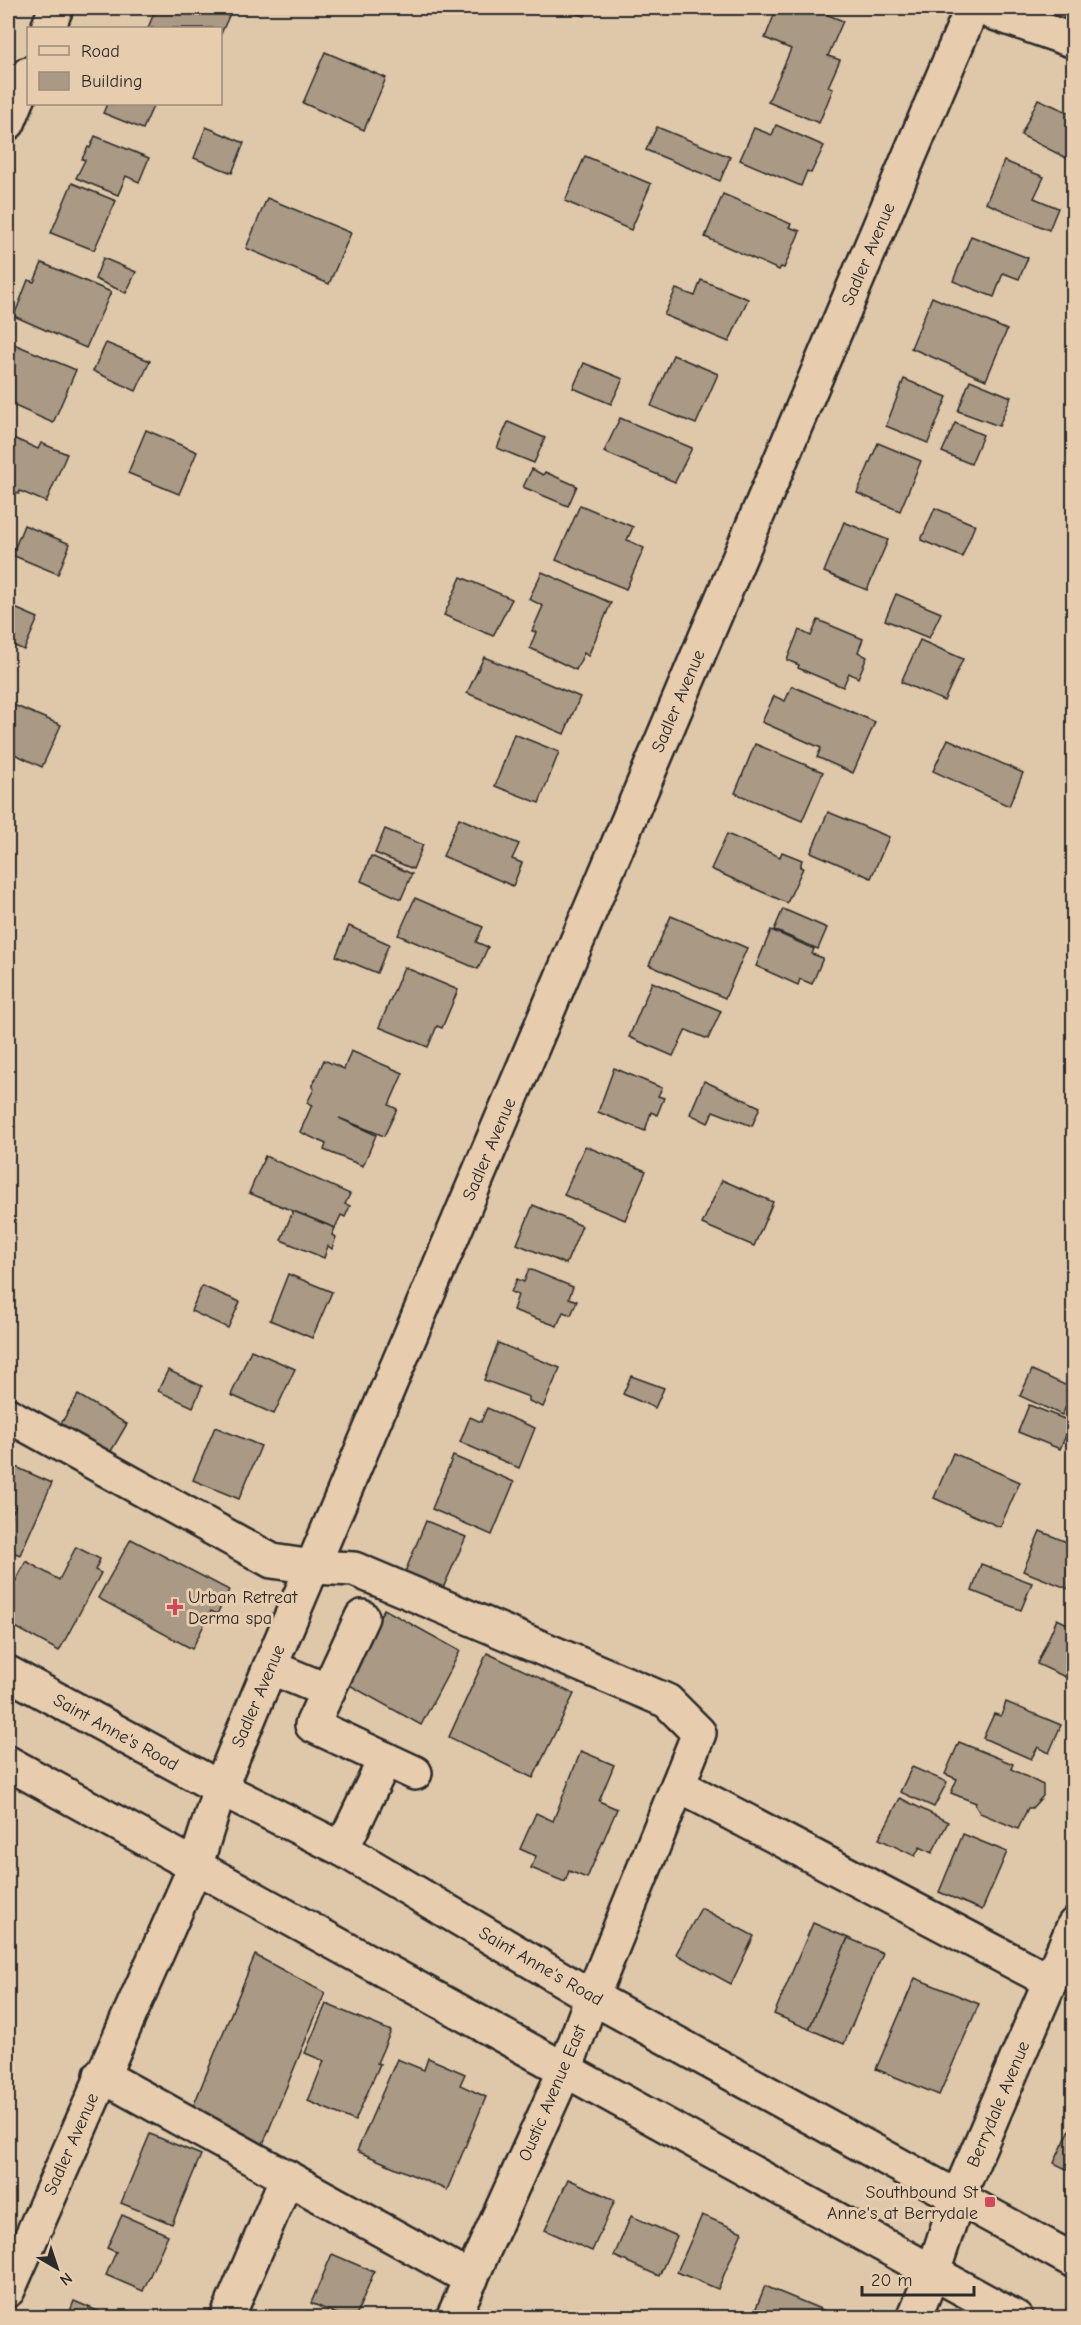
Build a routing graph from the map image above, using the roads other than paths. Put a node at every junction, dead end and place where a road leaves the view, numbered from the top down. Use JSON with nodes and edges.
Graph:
{"nodes":[{"id":1,"x":56,"y":8,"type":"edge"},
{"id":2,"x":972,"y":8,"type":"edge"},
{"id":3,"x":980,"y":8,"type":"edge"},
{"id":4,"x":48,"y":27,"type":"edge"},
{"id":5,"x":1074,"y":41,"type":"edge"},
{"id":6,"x":27,"y":76,"type":"edge"},
{"id":7,"x":8,"y":123,"type":"edge"},
{"id":8,"x":8,"y":1415,"type":"edge"},
{"id":9,"x":313,"y":1567,"type":"junction"},
{"id":10,"x":362,"y":1617,"type":"dead end"},
{"id":11,"x":270,"y":1667,"type":"junction"},
{"id":12,"x":8,"y":1673,"type":"edge"},
{"id":13,"x":328,"y":1691,"type":"junction"},
{"id":14,"x":385,"y":1759,"type":"junction"},
{"id":15,"x":8,"y":1763,"type":"edge"},
{"id":16,"x":415,"y":1773,"type":"dead end"},
{"id":17,"x":678,"y":1785,"type":"junction"},
{"id":18,"x":220,"y":1788,"type":"junction"},
{"id":19,"x":342,"y":1849,"type":"junction"},
{"id":20,"x":195,"y":1867,"type":"junction"},
{"id":21,"x":1074,"y":1925,"type":"edge"},
{"id":22,"x":1050,"y":1981,"type":"junction"},
{"id":23,"x":592,"y":1997,"type":"junction"},
{"id":24,"x":565,"y":2070,"type":"junction"},
{"id":25,"x":102,"y":2075,"type":"junction"},
{"id":26,"x":287,"y":2177,"type":"junction"},
{"id":27,"x":958,"y":2197,"type":"junction"},
{"id":28,"x":1074,"y":2261,"type":"edge"},
{"id":29,"x":933,"y":2272,"type":"junction"},
{"id":30,"x":471,"y":2278,"type":"junction"},
{"id":31,"x":8,"y":2290,"type":"edge"},
{"id":32,"x":227,"y":2318,"type":"edge"},
{"id":33,"x":453,"y":2318,"type":"edge"},
{"id":34,"x":914,"y":2318,"type":"edge"},
{"id":35,"x":1016,"y":2318,"type":"edge"}],
"edges":[{"from":1,"to":4,"type":"street"},
{"from":2,"to":9,"type":"street","name":"Sadler Avenue"},
{"from":3,"to":5,"type":"street"},
{"from":6,"to":7,"type":"street"},
{"from":8,"to":9,"type":"street"},
{"from":9,"to":11,"type":"street","name":"Sadler Avenue"},
{"from":9,"to":17,"type":"street","name":"Oustic Avenue East"},
{"from":10,"to":13,"type":"street"},
{"from":11,"to":13,"type":"street"},
{"from":11,"to":18,"type":"street","name":"Sadler Avenue"},
{"from":12,"to":18,"type":"street","name":"Saint Anne's Road"},
{"from":13,"to":14,"type":"street"},
{"from":14,"to":16,"type":"street"},
{"from":14,"to":19,"type":"street"},
{"from":15,"to":20,"type":"street"},
{"from":17,"to":22,"type":"street"},
{"from":17,"to":23,"type":"street","name":"Oustic Avenue East"},
{"from":18,"to":19,"type":"street","name":"Saint Anne's Road"},
{"from":18,"to":20,"type":"street","name":"Sadler Avenue"},
{"from":19,"to":23,"type":"street","name":"Saint Anne's Road"},
{"from":20,"to":24,"type":"street"},
{"from":20,"to":25,"type":"street","name":"Sadler Avenue"},
{"from":21,"to":22,"type":"street","name":"Berrydale Avenue"},
{"from":22,"to":27,"type":"street","name":"Berrydale Avenue"},
{"from":23,"to":24,"type":"street","name":"Oustic Avenue East"},
{"from":23,"to":27,"type":"street","name":"Saint Anne's Road"},
{"from":24,"to":29,"type":"street"},
{"from":24,"to":30,"type":"street","name":"Oustic Avenue East"},
{"from":25,"to":26,"type":"street"},
{"from":25,"to":31,"type":"street","name":"Sadler Avenue"},
{"from":26,"to":30,"type":"street"},
{"from":26,"to":32,"type":"street"},
{"from":27,"to":28,"type":"street","name":"Saint Anne's Road"},
{"from":27,"to":29,"type":"street","name":"Berrydale Avenue"},
{"from":29,"to":34,"type":"street","name":"Berrydale Avenue"},
{"from":29,"to":35,"type":"street"},
{"from":30,"to":33,"type":"street","name":"Oustic Avenue East"}]}
